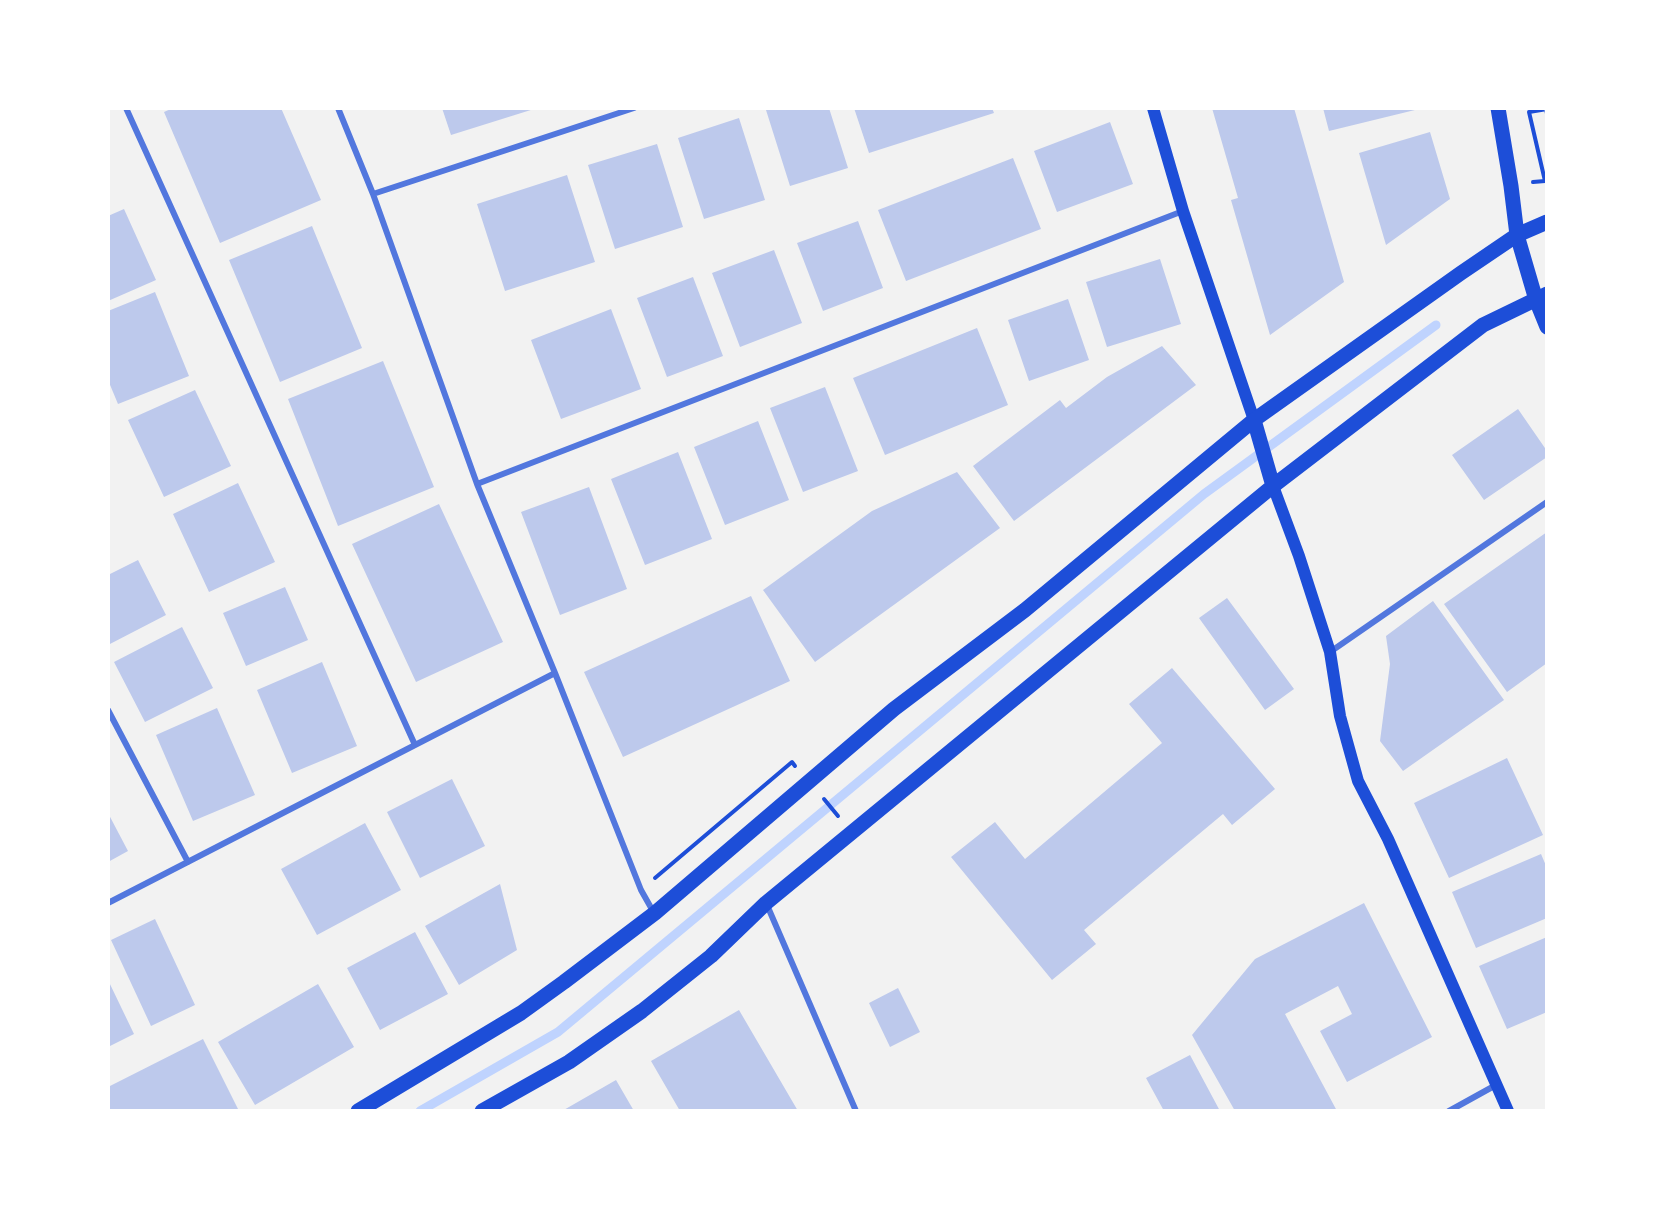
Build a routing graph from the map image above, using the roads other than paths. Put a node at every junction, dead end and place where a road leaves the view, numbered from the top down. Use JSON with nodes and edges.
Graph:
{"nodes":[{"id":1,"x":126,"y":108,"type":"edge"},
{"id":2,"x":338,"y":108,"type":"edge"},
{"id":3,"x":634,"y":108,"type":"edge"},
{"id":4,"x":1153,"y":108,"type":"edge"},
{"id":5,"x":1497,"y":108,"type":"edge"},
{"id":6,"x":373,"y":194,"type":"junction"},
{"id":7,"x":1183,"y":210,"type":"junction"},
{"id":8,"x":1547,"y":222,"type":"edge"},
{"id":9,"x":1518,"y":235,"type":"junction"},
{"id":10,"x":1541,"y":297,"type":"edge"},
{"id":11,"x":1547,"y":327,"type":"edge"},
{"id":12,"x":1256,"y":425,"type":"junction"},
{"id":13,"x":1271,"y":479,"type":"junction"},
{"id":14,"x":477,"y":484,"type":"junction"},
{"id":15,"x":1547,"y":502,"type":"edge"},
{"id":16,"x":1330,"y":652,"type":"junction"},
{"id":17,"x":555,"y":673,"type":"junction"},
{"id":18,"x":108,"y":710,"type":"edge"},
{"id":19,"x":415,"y":745,"type":"junction"},
{"id":20,"x":188,"y":862,"type":"junction"},
{"id":21,"x":108,"y":903,"type":"edge"},
{"id":22,"x":766,"y":903,"type":"junction"},
{"id":23,"x":655,"y":914,"type":"junction"},
{"id":24,"x":1497,"y":1085,"type":"junction"},
{"id":25,"x":358,"y":1111,"type":"edge"},
{"id":26,"x":482,"y":1111,"type":"edge"},
{"id":27,"x":856,"y":1111,"type":"edge"},
{"id":28,"x":1449,"y":1111,"type":"edge"},
{"id":29,"x":1508,"y":1111,"type":"edge"}],
"edges":[{"from":1,"to":19,"type":"street"},
{"from":2,"to":6,"type":"street"},
{"from":3,"to":6,"type":"street"},
{"from":4,"to":7,"type":"main road"},
{"from":5,"to":9,"type":"main road"},
{"from":6,"to":14,"type":"street"},
{"from":7,"to":12,"type":"main road"},
{"from":7,"to":14,"type":"street"},
{"from":8,"to":9,"type":"main road"},
{"from":9,"to":10,"type":"main road"},
{"from":9,"to":12,"type":"main road"},
{"from":10,"to":11,"type":"main road"},
{"from":10,"to":13,"type":"main road"},
{"from":12,"to":13,"type":"main road"},
{"from":12,"to":23,"type":"main road"},
{"from":13,"to":16,"type":"main road"},
{"from":13,"to":22,"type":"main road"},
{"from":14,"to":17,"type":"street"},
{"from":15,"to":16,"type":"street"},
{"from":16,"to":24,"type":"main road"},
{"from":17,"to":19,"type":"street"},
{"from":17,"to":23,"type":"street"},
{"from":18,"to":20,"type":"street"},
{"from":19,"to":20,"type":"street"},
{"from":20,"to":21,"type":"street"},
{"from":22,"to":26,"type":"main road"},
{"from":22,"to":27,"type":"street"},
{"from":23,"to":25,"type":"main road"},
{"from":24,"to":28,"type":"street"},
{"from":24,"to":29,"type":"main road"}]}
